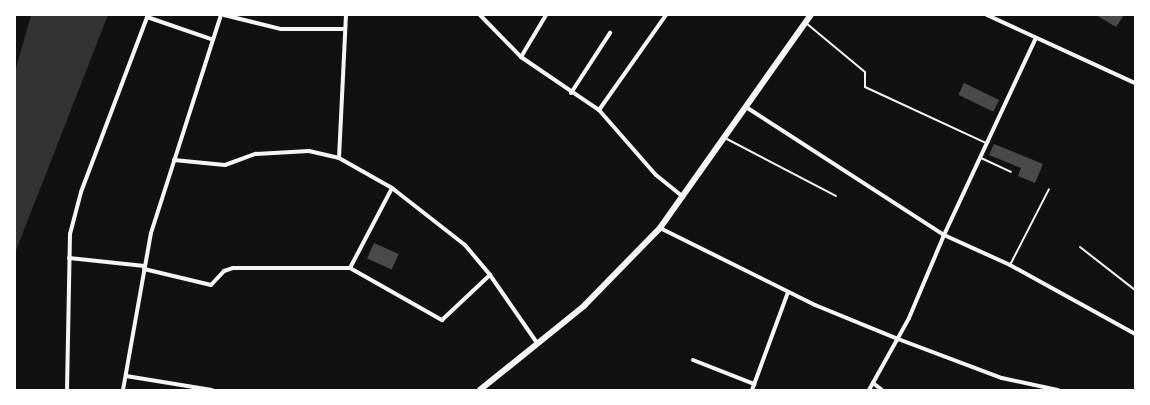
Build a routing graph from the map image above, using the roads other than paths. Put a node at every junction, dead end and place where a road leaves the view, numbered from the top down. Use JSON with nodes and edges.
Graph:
{"nodes":[{"id":1,"x":222,"y":15,"type":"edge"},
{"id":2,"x":346,"y":15,"type":"edge"},
{"id":3,"x":480,"y":15,"type":"edge"},
{"id":4,"x":546,"y":15,"type":"edge"},
{"id":5,"x":666,"y":15,"type":"edge"},
{"id":6,"x":811,"y":15,"type":"edge"},
{"id":7,"x":987,"y":15,"type":"edge"},
{"id":8,"x":147,"y":16,"type":"edge"},
{"id":9,"x":805,"y":22,"type":"junction"},
{"id":10,"x":345,"y":28,"type":"junction"},
{"id":11,"x":610,"y":33,"type":"dead end"},
{"id":12,"x":1036,"y":38,"type":"junction"},
{"id":13,"x":211,"y":39,"type":"junction"},
{"id":14,"x":521,"y":57,"type":"junction"},
{"id":15,"x":1135,"y":83,"type":"edge"},
{"id":16,"x":571,"y":93,"type":"junction"},
{"id":17,"x":746,"y":107,"type":"junction"},
{"id":18,"x":599,"y":110,"type":"junction"},
{"id":19,"x":724,"y":138,"type":"junction"},
{"id":20,"x":988,"y":144,"type":"junction"},
{"id":21,"x":339,"y":158,"type":"junction"},
{"id":22,"x":981,"y":158,"type":"junction"},
{"id":23,"x":174,"y":160,"type":"junction"},
{"id":24,"x":1010,"y":172,"type":"dead end"},
{"id":25,"x":392,"y":188,"type":"junction"},
{"id":26,"x":1049,"y":189,"type":"dead end"},
{"id":27,"x":836,"y":196,"type":"dead end"},
{"id":28,"x":684,"y":197,"type":"junction"},
{"id":29,"x":660,"y":228,"type":"junction"},
{"id":30,"x":944,"y":235,"type":"junction"},
{"id":31,"x":1080,"y":247,"type":"dead end"},
{"id":32,"x":69,"y":258,"type":"junction"},
{"id":33,"x":1010,"y":265,"type":"junction"},
{"id":34,"x":145,"y":268,"type":"junction"},
{"id":35,"x":350,"y":268,"type":"junction"},
{"id":36,"x":490,"y":275,"type":"junction"},
{"id":37,"x":1135,"y":290,"type":"edge"},
{"id":38,"x":788,"y":292,"type":"junction"},
{"id":39,"x":1135,"y":334,"type":"edge"},
{"id":40,"x":898,"y":339,"type":"junction"},
{"id":41,"x":537,"y":343,"type":"junction"},
{"id":42,"x":693,"y":360,"type":"dead end"},
{"id":43,"x":126,"y":376,"type":"junction"},
{"id":44,"x":873,"y":383,"type":"junction"},
{"id":45,"x":754,"y":384,"type":"junction"},
{"id":46,"x":67,"y":390,"type":"edge"},
{"id":47,"x":123,"y":390,"type":"edge"},
{"id":48,"x":212,"y":390,"type":"edge"},
{"id":49,"x":480,"y":390,"type":"edge"},
{"id":50,"x":752,"y":390,"type":"edge"},
{"id":51,"x":869,"y":390,"type":"edge"},
{"id":52,"x":882,"y":390,"type":"edge"},
{"id":53,"x":1058,"y":390,"type":"edge"}],
"edges":[{"from":1,"to":10,"type":"street"},
{"from":1,"to":13,"type":"street"},
{"from":2,"to":10,"type":"street"},
{"from":3,"to":14,"type":"street"},
{"from":4,"to":14,"type":"street"},
{"from":5,"to":18,"type":"street"},
{"from":6,"to":9,"type":"street"},
{"from":7,"to":12,"type":"street"},
{"from":8,"to":13,"type":"street"},
{"from":8,"to":32,"type":"street"},
{"from":9,"to":17,"type":"street"},
{"from":9,"to":20,"type":"lane"},
{"from":10,"to":21,"type":"street"},
{"from":11,"to":16,"type":"street"},
{"from":12,"to":15,"type":"street"},
{"from":12,"to":20,"type":"street"},
{"from":13,"to":23,"type":"street"},
{"from":14,"to":16,"type":"street"},
{"from":16,"to":18,"type":"street"},
{"from":17,"to":19,"type":"street"},
{"from":17,"to":30,"type":"street"},
{"from":18,"to":28,"type":"street"},
{"from":19,"to":27,"type":"lane"},
{"from":19,"to":28,"type":"street"},
{"from":20,"to":22,"type":"street"},
{"from":21,"to":23,"type":"street"},
{"from":21,"to":25,"type":"street"},
{"from":22,"to":24,"type":"lane"},
{"from":22,"to":30,"type":"street"},
{"from":23,"to":34,"type":"street"},
{"from":25,"to":35,"type":"street"},
{"from":25,"to":36,"type":"street"},
{"from":26,"to":33,"type":"lane"},
{"from":28,"to":29,"type":"street"},
{"from":29,"to":38,"type":"street"},
{"from":29,"to":41,"type":"street"},
{"from":30,"to":33,"type":"street"},
{"from":30,"to":40,"type":"street"},
{"from":31,"to":37,"type":"lane"},
{"from":32,"to":34,"type":"street"},
{"from":32,"to":46,"type":"street"},
{"from":33,"to":39,"type":"street"},
{"from":34,"to":35,"type":"street"},
{"from":34,"to":43,"type":"street"},
{"from":35,"to":36,"type":"street"},
{"from":36,"to":41,"type":"street"},
{"from":38,"to":40,"type":"street"},
{"from":38,"to":45,"type":"street"},
{"from":40,"to":44,"type":"street"},
{"from":40,"to":53,"type":"street"},
{"from":41,"to":49,"type":"street"},
{"from":42,"to":45,"type":"street"},
{"from":43,"to":47,"type":"street"},
{"from":43,"to":48,"type":"street"},
{"from":44,"to":51,"type":"street"},
{"from":44,"to":52,"type":"street"},
{"from":45,"to":50,"type":"street"}]}
